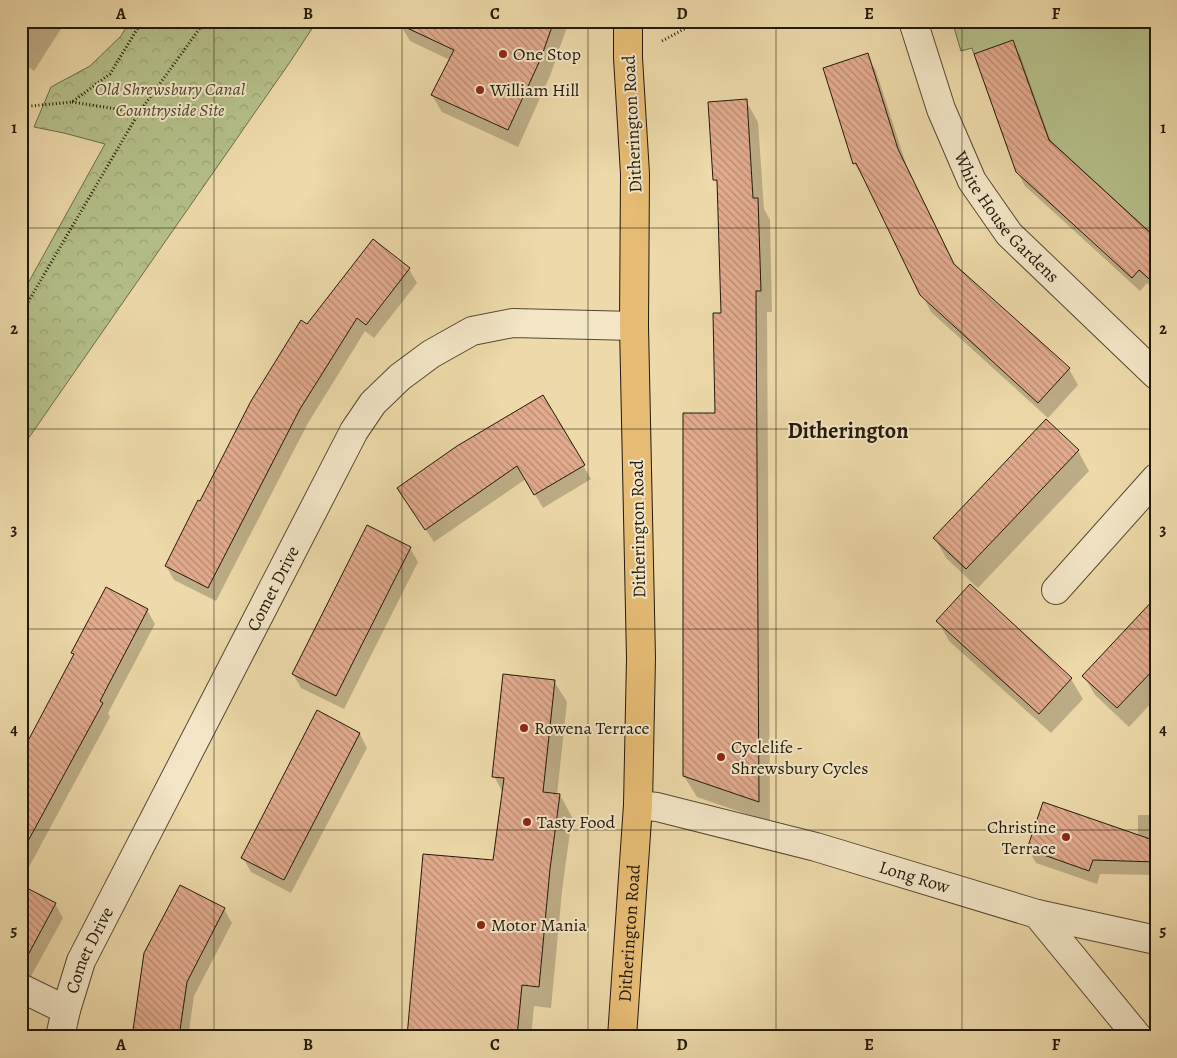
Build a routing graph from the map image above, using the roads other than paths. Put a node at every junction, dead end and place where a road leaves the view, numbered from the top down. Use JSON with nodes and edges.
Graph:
{"nodes":[{"id":1,"x":628,"y":21,"type":"edge"},
{"id":2,"x":913,"y":21,"type":"edge"},
{"id":3,"x":634,"y":326,"type":"junction"},
{"id":4,"x":1156,"y":375,"type":"edge"},
{"id":5,"x":1156,"y":478,"type":"edge"},
{"id":6,"x":1056,"y":590,"type":"dead end"},
{"id":7,"x":638,"y":805,"type":"junction"},
{"id":8,"x":1037,"y":914,"type":"junction"},
{"id":9,"x":1156,"y":940,"type":"edge"},
{"id":10,"x":21,"y":988,"type":"edge"},
{"id":11,"x":66,"y":1010,"type":"junction"},
{"id":12,"x":60,"y":1037,"type":"edge"},
{"id":13,"x":622,"y":1037,"type":"edge"},
{"id":14,"x":1138,"y":1037,"type":"edge"}],
"edges":[{"from":1,"to":3,"type":"main road","name":"Ditherington Road"},
{"from":2,"to":4,"type":"street","name":"White House Gardens"},
{"from":3,"to":7,"type":"main road","name":"Ditherington Road"},
{"from":3,"to":11,"type":"street","name":"Comet Drive"},
{"from":5,"to":6,"type":"street"},
{"from":7,"to":8,"type":"street","name":"Long Row"},
{"from":7,"to":13,"type":"main road","name":"Ditherington Road"},
{"from":8,"to":9,"type":"street","name":"Long Row"},
{"from":8,"to":14,"type":"street"},
{"from":10,"to":11,"type":"street"},
{"from":11,"to":12,"type":"street","name":"Comet Drive"}]}
